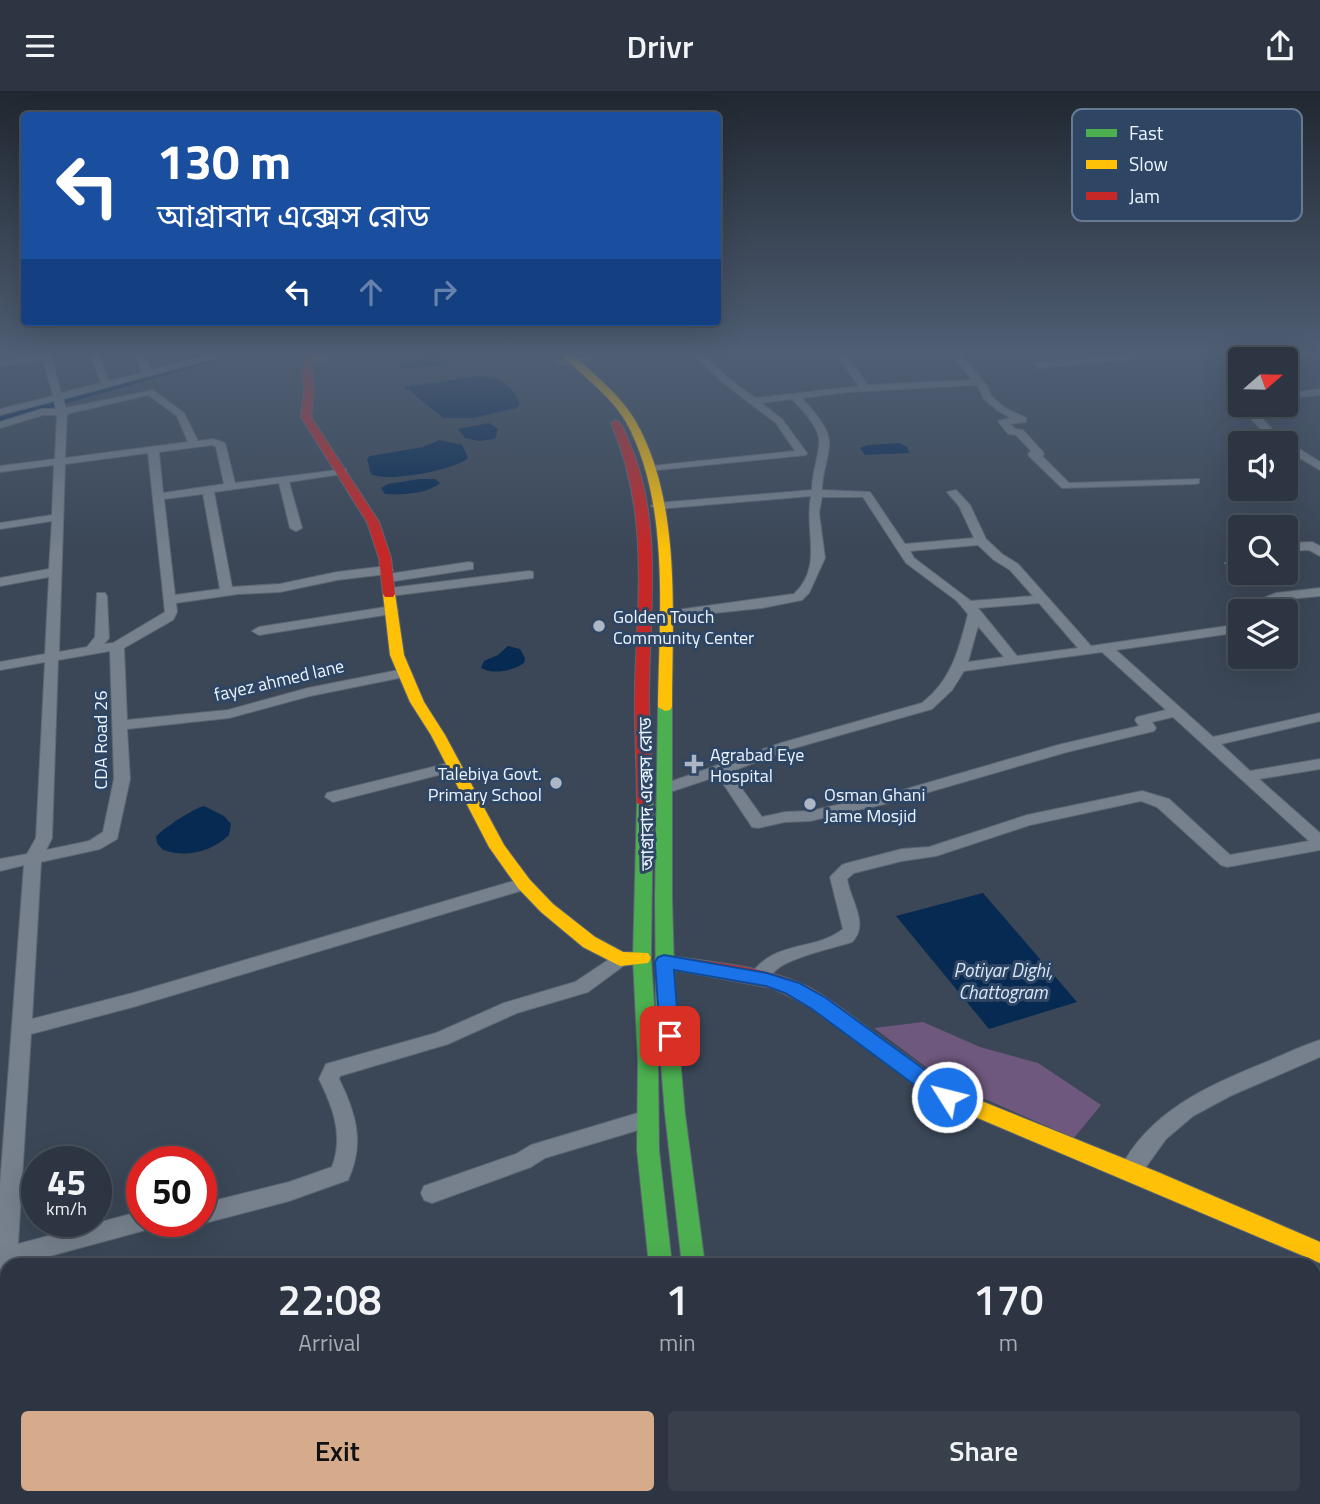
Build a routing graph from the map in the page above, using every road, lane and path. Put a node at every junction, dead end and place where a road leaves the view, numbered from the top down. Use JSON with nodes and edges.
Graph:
{"nodes":[{"id":1,"x":23,"y":418,"type":"edge"},
{"id":2,"x":61,"y":418,"type":"edge"},
{"id":3,"x":182,"y":418,"type":"edge"},
{"id":4,"x":306,"y":418,"type":"edge"},
{"id":5,"x":612,"y":418,"type":"edge"},
{"id":6,"x":627,"y":418,"type":"edge"},
{"id":7,"x":775,"y":418,"type":"edge"},
{"id":8,"x":814,"y":418,"type":"edge"},
{"id":9,"x":1019,"y":418,"type":"edge"},
{"id":10,"x":1256,"y":418,"type":"edge"},
{"id":11,"x":0,"y":425,"type":"edge"},
{"id":12,"x":1268,"y":431,"type":"edge"},
{"id":13,"x":194,"y":444,"type":"junction"},
{"id":14,"x":153,"y":449,"type":"junction"},
{"id":15,"x":1298,"y":453,"type":"edge"},
{"id":16,"x":61,"y":461,"type":"junction"},
{"id":17,"x":1320,"y":467,"type":"edge"},
{"id":18,"x":0,"y":469,"type":"edge"},
{"id":19,"x":651,"y":470,"type":"junction"},
{"id":20,"x":342,"y":471,"type":"junction"},
{"id":21,"x":283,"y":479,"type":"junction"},
{"id":22,"x":1195,"y":481,"type":"dead end"},
{"id":23,"x":230,"y":487,"type":"junction"},
{"id":24,"x":208,"y":490,"type":"junction"},
{"id":25,"x":817,"y":492,"type":"junction"},
{"id":26,"x":952,"y":492,"type":"dead end"},
{"id":27,"x":158,"y":497,"type":"junction"},
{"id":28,"x":657,"y":506,"type":"junction"},
{"id":29,"x":58,"y":517,"type":"junction"},
{"id":30,"x":0,"y":526,"type":"edge"},
{"id":31,"x":296,"y":529,"type":"dead end"},
{"id":32,"x":981,"y":541,"type":"junction"},
{"id":33,"x":1298,"y":546,"type":"edge"},
{"id":34,"x":901,"y":548,"type":"junction"},
{"id":35,"x":1320,"y":552,"type":"edge"},
{"id":36,"x":469,"y":566,"type":"dead end"},
{"id":37,"x":55,"y":572,"type":"junction"},
{"id":38,"x":529,"y":575,"type":"dead end"},
{"id":39,"x":389,"y":580,"type":"junction"},
{"id":40,"x":0,"y":582,"type":"edge"},
{"id":41,"x":227,"y":591,"type":"junction"},
{"id":42,"x":1320,"y":592,"type":"edge"},
{"id":43,"x":101,"y":596,"type":"dead end"},
{"id":44,"x":1040,"y":599,"type":"junction"},
{"id":45,"x":1272,"y":599,"type":"edge"},
{"id":46,"x":170,"y":600,"type":"junction"},
{"id":47,"x":972,"y":609,"type":"junction"},
{"id":48,"x":392,"y":610,"type":"junction"},
{"id":49,"x":662,"y":616,"type":"junction"},
{"id":50,"x":1228,"y":630,"type":"edge"},
{"id":51,"x":259,"y":631,"type":"dead end"},
{"id":52,"x":117,"y":646,"type":"junction"},
{"id":53,"x":1105,"y":648,"type":"junction"},
{"id":54,"x":1087,"y":650,"type":"junction"},
{"id":55,"x":92,"y":651,"type":"junction"},
{"id":56,"x":51,"y":658,"type":"junction"},
{"id":57,"x":1013,"y":660,"type":"junction"},
{"id":58,"x":0,"y":666,"type":"edge"},
{"id":59,"x":961,"y":667,"type":"junction"},
{"id":60,"x":404,"y":673,"type":"junction"},
{"id":61,"x":1178,"y":712,"type":"junction"},
{"id":62,"x":1320,"y":717,"type":"edge"},
{"id":63,"x":121,"y":726,"type":"junction"},
{"id":64,"x":1212,"y":742,"type":"junction"},
{"id":65,"x":1320,"y":764,"type":"edge"},
{"id":66,"x":453,"y":767,"type":"junction"},
{"id":67,"x":721,"y":770,"type":"junction"},
{"id":68,"x":1247,"y":776,"type":"junction"},
{"id":69,"x":667,"y":787,"type":"junction"},
{"id":70,"x":333,"y":797,"type":"dead end"},
{"id":71,"x":1320,"y":843,"type":"edge"},
{"id":72,"x":33,"y":858,"type":"junction"},
{"id":73,"x":0,"y":865,"type":"edge"},
{"id":74,"x":524,"y":884,"type":"junction"},
{"id":75,"x":642,"y":958,"type":"junction"},
{"id":76,"x":620,"y":959,"type":"junction"},
{"id":77,"x":664,"y":962,"type":"junction"},
{"id":78,"x":758,"y":978,"type":"junction"},
{"id":79,"x":20,"y":1029,"type":"junction"},
{"id":80,"x":1320,"y":1048,"type":"edge"},
{"id":81,"x":648,"y":1119,"type":"junction"},
{"id":82,"x":1130,"y":1171,"type":"junction"},
{"id":83,"x":432,"y":1193,"type":"dead end"},
{"id":84,"x":217,"y":1211,"type":"edge"},
{"id":85,"x":126,"y":1225,"type":"edge"},
{"id":86,"x":1320,"y":1254,"type":"edge"},
{"id":87,"x":4,"y":1258,"type":"joint"},
{"id":88,"x":660,"y":1258,"type":"edge"},
{"id":89,"x":693,"y":1258,"type":"edge"}],
"edges":[{"from":1,"to":11,"type":"street"},
{"from":2,"to":16,"type":"street"},
{"from":3,"to":13,"type":"street"},
{"from":4,"to":20,"type":"main road"},
{"from":5,"to":75,"type":"main road","name":"আগ্রাবাদ এক্সেস রোড"},
{"from":6,"to":19,"type":"main road","name":"আগ্রাবাদ এক্সেস রোড"},
{"from":7,"to":19,"type":"street"},
{"from":8,"to":25,"type":"street"},
{"from":9,"to":22,"type":"street"},
{"from":10,"to":12,"type":"street"},
{"from":13,"to":14,"type":"street"},
{"from":13,"to":23,"type":"street"},
{"from":14,"to":16,"type":"street"},
{"from":14,"to":27,"type":"street"},
{"from":15,"to":17,"type":"street"},
{"from":16,"to":18,"type":"street"},
{"from":16,"to":29,"type":"street"},
{"from":19,"to":28,"type":"main road","name":"আগ্রাবাদ এক্সেস রোড"},
{"from":20,"to":21,"type":"street"},
{"from":20,"to":39,"type":"main road"},
{"from":21,"to":23,"type":"street"},
{"from":21,"to":31,"type":"street"},
{"from":23,"to":24,"type":"street"},
{"from":24,"to":27,"type":"street"},
{"from":24,"to":41,"type":"street"},
{"from":25,"to":28,"type":"street"},
{"from":25,"to":34,"type":"street"},
{"from":25,"to":49,"type":"street"},
{"from":26,"to":32,"type":"street"},
{"from":27,"to":46,"type":"street"},
{"from":28,"to":49,"type":"main road","name":"আগ্রাবাদ এক্সেস রোড"},
{"from":29,"to":30,"type":"street"},
{"from":29,"to":37,"type":"street"},
{"from":32,"to":34,"type":"street"},
{"from":32,"to":44,"type":"street"},
{"from":33,"to":35,"type":"street"},
{"from":34,"to":47,"type":"street"},
{"from":36,"to":39,"type":"street"},
{"from":37,"to":40,"type":"street"},
{"from":37,"to":56,"type":"street"},
{"from":38,"to":39,"type":"street"},
{"from":39,"to":41,"type":"street"},
{"from":39,"to":48,"type":"main road"},
{"from":41,"to":46,"type":"street"},
{"from":42,"to":45,"type":"street"},
{"from":43,"to":55,"type":"street"},
{"from":44,"to":47,"type":"street"},
{"from":44,"to":54,"type":"street"},
{"from":46,"to":52,"type":"street"},
{"from":47,"to":57,"type":"street"},
{"from":47,"to":59,"type":"street"},
{"from":48,"to":51,"type":"street"},
{"from":48,"to":60,"type":"main road"},
{"from":49,"to":69,"type":"main road","name":"আগ্রাবাদ এক্সেস রোড"},
{"from":50,"to":53,"type":"street"},
{"from":52,"to":55,"type":"street"},
{"from":52,"to":63,"type":"street","name":"CDA Road 26"},
{"from":53,"to":54,"type":"street"},
{"from":53,"to":61,"type":"street"},
{"from":54,"to":57,"type":"street"},
{"from":55,"to":56,"type":"street"},
{"from":56,"to":58,"type":"street"},
{"from":56,"to":72,"type":"street"},
{"from":57,"to":59,"type":"street"},
{"from":59,"to":67,"type":"street"},
{"from":60,"to":63,"type":"street","name":"fayez ahmed lane"},
{"from":60,"to":66,"type":"main road"},
{"from":61,"to":64,"type":"street"},
{"from":61,"to":67,"type":"street"},
{"from":62,"to":64,"type":"street"},
{"from":63,"to":72,"type":"street","name":"CDA Road 26"},
{"from":64,"to":68,"type":"street"},
{"from":65,"to":68,"type":"street"},
{"from":66,"to":70,"type":"street"},
{"from":66,"to":74,"type":"main road"},
{"from":67,"to":69,"type":"street"},
{"from":68,"to":71,"type":"street"},
{"from":69,"to":77,"type":"main road","name":"আগ্রাবাদ এক্সেস রোড"},
{"from":71,"to":78,"type":"street"},
{"from":72,"to":73,"type":"street"},
{"from":72,"to":79,"type":"street"},
{"from":74,"to":76,"type":"main road"},
{"from":74,"to":79,"type":"street"},
{"from":75,"to":76,"type":"main road"},
{"from":75,"to":81,"type":"main road","name":"আগ্রাবাদ এক্সেস রোড"},
{"from":76,"to":84,"type":"street"},
{"from":77,"to":78,"type":"main road"},
{"from":77,"to":89,"type":"main road","name":"আগ্রাবাদ এক্সেস রোড"},
{"from":78,"to":82,"type":"main road"},
{"from":79,"to":87,"type":"street"},
{"from":80,"to":82,"type":"street"},
{"from":81,"to":83,"type":"street"},
{"from":81,"to":88,"type":"main road","name":"আগ্রাবাদ এক্সেস রোড"},
{"from":82,"to":86,"type":"main road"},
{"from":85,"to":87,"type":"street"}]}
